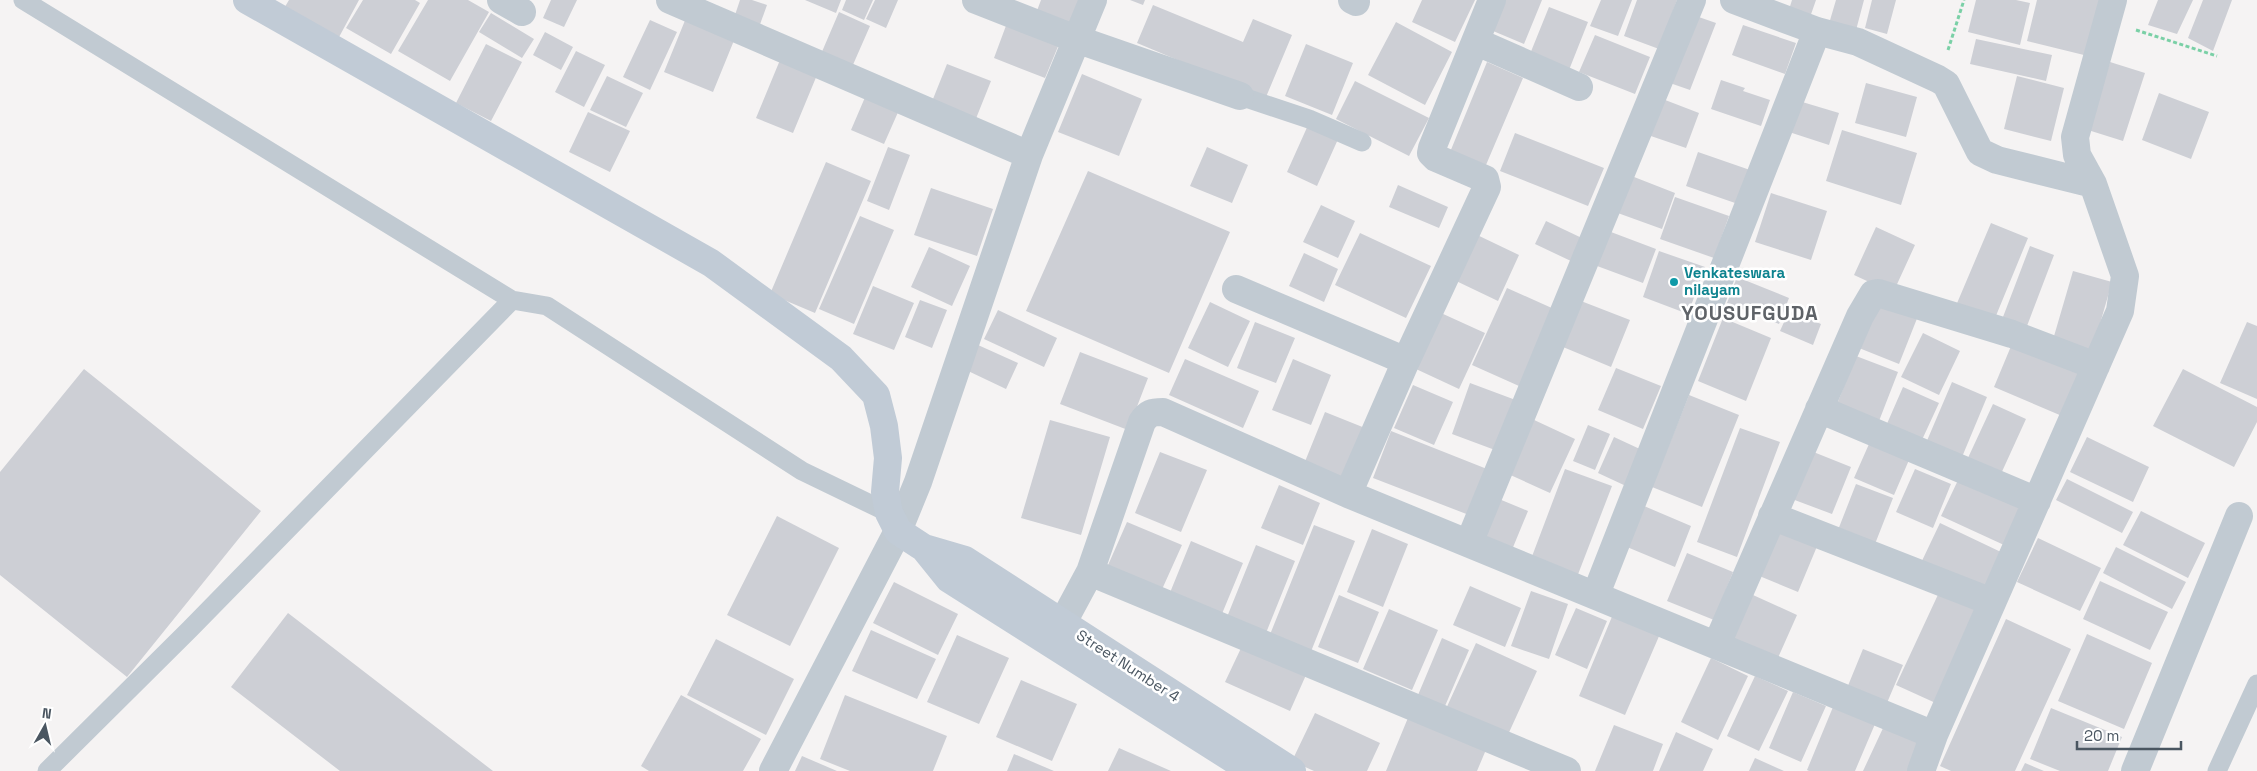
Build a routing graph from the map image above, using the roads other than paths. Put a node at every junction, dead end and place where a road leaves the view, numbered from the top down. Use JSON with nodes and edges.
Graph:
{"nodes":[{"id":1,"x":23,"y":0,"type":"edge"},
{"id":2,"x":247,"y":0,"type":"edge"},
{"id":3,"x":670,"y":0,"type":"edge"},
{"id":4,"x":976,"y":0,"type":"edge"},
{"id":5,"x":1093,"y":0,"type":"edge"},
{"id":6,"x":1492,"y":0,"type":"edge"},
{"id":7,"x":1692,"y":0,"type":"edge"},
{"id":8,"x":1734,"y":0,"type":"edge"},
{"id":9,"x":2110,"y":10,"type":"edge"},
{"id":10,"x":1817,"y":31,"type":"junction"},
{"id":11,"x":1076,"y":39,"type":"junction"},
{"id":12,"x":1476,"y":42,"type":"junction"},
{"id":13,"x":1579,"y":87,"type":"dead end"},
{"id":14,"x":1240,"y":96,"type":"joint"},
{"id":15,"x":1362,"y":142,"type":"dead end"},
{"id":16,"x":1030,"y":155,"type":"junction"},
{"id":17,"x":2093,"y":184,"type":"junction"},
{"id":18,"x":1236,"y":289,"type":"dead end"},
{"id":19,"x":512,"y":300,"type":"junction"},
{"id":20,"x":1406,"y":361,"type":"junction"},
{"id":21,"x":2096,"y":366,"type":"junction"},
{"id":22,"x":1819,"y":409,"type":"junction"},
{"id":23,"x":1348,"y":494,"type":"junction"},
{"id":24,"x":2037,"y":501,"type":"junction"},
{"id":25,"x":1772,"y":516,"type":"junction"},
{"id":26,"x":2239,"y":516,"type":"dead end"},
{"id":27,"x":894,"y":522,"type":"junction"},
{"id":28,"x":1469,"y":543,"type":"junction"},
{"id":29,"x":957,"y":570,"type":"junction"},
{"id":30,"x":1090,"y":572,"type":"junction"},
{"id":31,"x":1596,"y":594,"type":"junction"},
{"id":32,"x":1992,"y":602,"type":"junction"},
{"id":33,"x":1062,"y":624,"type":"junction"},
{"id":34,"x":1717,"y":644,"type":"junction"},
{"id":35,"x":2257,"y":684,"type":"edge"},
{"id":36,"x":1934,"y":736,"type":"junction"},
{"id":37,"x":47,"y":771,"type":"edge"},
{"id":38,"x":773,"y":771,"type":"edge"},
{"id":39,"x":1252,"y":771,"type":"edge"},
{"id":40,"x":1292,"y":771,"type":"edge"},
{"id":41,"x":1567,"y":771,"type":"edge"},
{"id":42,"x":1921,"y":771,"type":"edge"},
{"id":43,"x":2134,"y":771,"type":"edge"},
{"id":44,"x":2217,"y":771,"type":"edge"}],
"edges":[{"from":1,"to":19,"type":"lane"},
{"from":2,"to":27,"type":"street"},
{"from":3,"to":16,"type":"street"},
{"from":4,"to":11,"type":"street"},
{"from":5,"to":11,"type":"street"},
{"from":6,"to":12,"type":"street"},
{"from":7,"to":28,"type":"street"},
{"from":8,"to":10,"type":"street"},
{"from":9,"to":17,"type":"street"},
{"from":10,"to":17,"type":"street"},
{"from":10,"to":31,"type":"street"},
{"from":11,"to":14,"type":"street"},
{"from":11,"to":16,"type":"street"},
{"from":12,"to":13,"type":"street"},
{"from":12,"to":20,"type":"street"},
{"from":14,"to":15,"type":"lane"},
{"from":16,"to":27,"type":"street"},
{"from":17,"to":21,"type":"street"},
{"from":18,"to":20,"type":"street"},
{"from":19,"to":27,"type":"lane"},
{"from":19,"to":37,"type":"lane"},
{"from":20,"to":23,"type":"street"},
{"from":21,"to":22,"type":"street"},
{"from":21,"to":24,"type":"street"},
{"from":22,"to":24,"type":"street"},
{"from":22,"to":25,"type":"street"},
{"from":23,"to":28,"type":"street"},
{"from":23,"to":30,"type":"street"},
{"from":24,"to":32,"type":"street"},
{"from":25,"to":32,"type":"street"},
{"from":25,"to":34,"type":"street"},
{"from":26,"to":43,"type":"street"},
{"from":27,"to":29,"type":"street"},
{"from":27,"to":38,"type":"street"},
{"from":28,"to":31,"type":"street"},
{"from":29,"to":33,"type":"street","name":"Street Number 4"},
{"from":29,"to":39,"type":"street","name":"Street Number 4"},
{"from":30,"to":33,"type":"street"},
{"from":30,"to":41,"type":"street"},
{"from":31,"to":34,"type":"street"},
{"from":32,"to":36,"type":"street"},
{"from":33,"to":40,"type":"street","name":"Street Number 4"},
{"from":34,"to":36,"type":"street"},
{"from":35,"to":44,"type":"lane"},
{"from":36,"to":42,"type":"street"}]}
